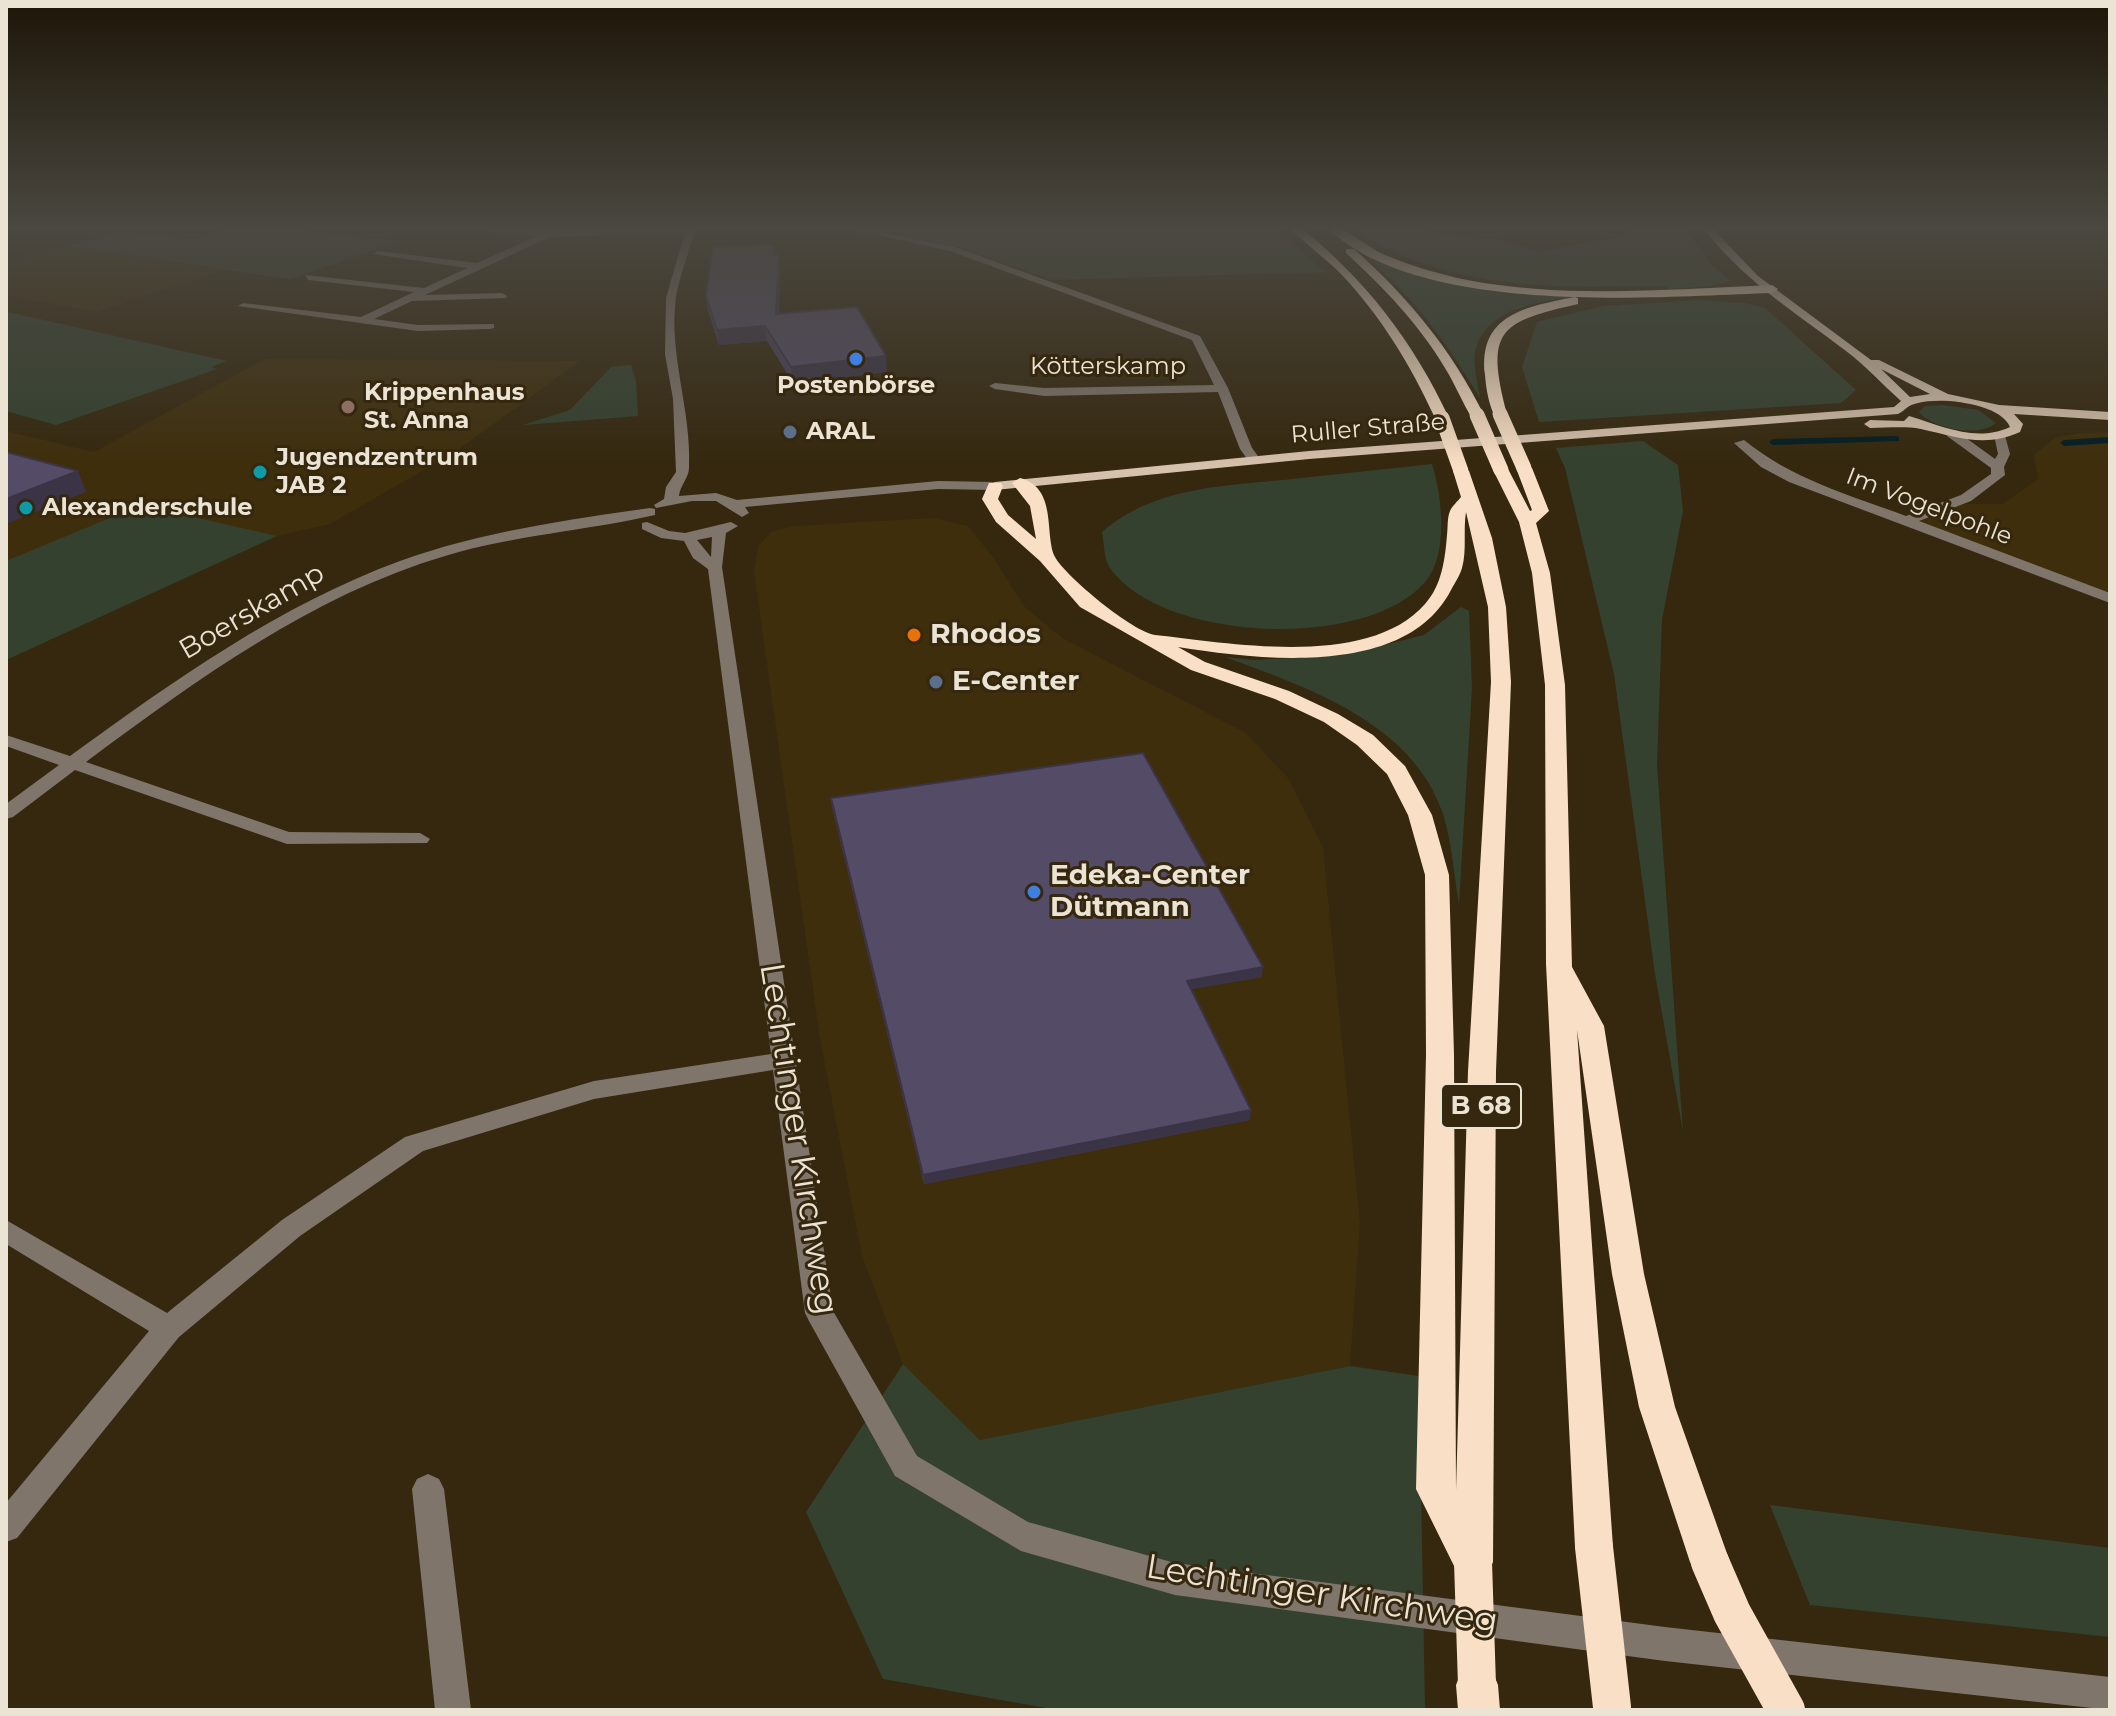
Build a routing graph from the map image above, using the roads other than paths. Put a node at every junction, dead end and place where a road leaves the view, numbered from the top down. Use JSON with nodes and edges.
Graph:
{"nodes":[{"id":1,"x":252,"y":307,"type":"edge"},
{"id":2,"x":388,"y":307,"type":"edge"},
{"id":3,"x":671,"y":307,"type":"edge"},
{"id":4,"x":1111,"y":307,"type":"edge"},
{"id":5,"x":1379,"y":307,"type":"edge"},
{"id":6,"x":1405,"y":307,"type":"edge"},
{"id":7,"x":1539,"y":307,"type":"edge"},
{"id":8,"x":1796,"y":307,"type":"edge"},
{"id":9,"x":362,"y":320,"type":"junction"},
{"id":10,"x":490,"y":326,"type":"dead end"},
{"id":11,"x":1855,"y":352,"type":"junction"},
{"id":12,"x":995,"y":386,"type":"dead end"},
{"id":13,"x":1222,"y":388,"type":"junction"},
{"id":14,"x":1947,"y":398,"type":"junction"},
{"id":15,"x":1902,"y":405,"type":"junction"},
{"id":16,"x":1997,"y":409,"type":"junction"},
{"id":17,"x":2110,"y":419,"type":"edge"},
{"id":18,"x":1746,"y":422,"type":"junction"},
{"id":19,"x":2017,"y":424,"type":"junction"},
{"id":20,"x":1919,"y":425,"type":"junction"},
{"id":21,"x":1951,"y":433,"type":"junction"},
{"id":22,"x":2000,"y":435,"type":"junction"},
{"id":23,"x":1740,"y":443,"type":"dead end"},
{"id":24,"x":1255,"y":460,"type":"junction"},
{"id":25,"x":1997,"y":467,"type":"junction"},
{"id":26,"x":683,"y":472,"type":"junction"},
{"id":27,"x":1020,"y":483,"type":"junction"},
{"id":28,"x":1465,"y":484,"type":"junction"},
{"id":29,"x":995,"y":486,"type":"junction"},
{"id":30,"x":704,"y":497,"type":"junction"},
{"id":31,"x":671,"y":501,"type":"junction"},
{"id":32,"x":738,"y":510,"type":"junction"},
{"id":33,"x":649,"y":519,"type":"junction"},
{"id":34,"x":1906,"y":521,"type":"junction"},
{"id":35,"x":1527,"y":522,"type":"junction"},
{"id":36,"x":719,"y":531,"type":"junction"},
{"id":37,"x":688,"y":536,"type":"junction"},
{"id":38,"x":1046,"y":557,"type":"junction"},
{"id":39,"x":715,"y":567,"type":"junction"},
{"id":40,"x":2110,"y":598,"type":"edge"},
{"id":41,"x":1138,"y":635,"type":"junction"},
{"id":42,"x":6,"y":740,"type":"edge"},
{"id":43,"x":74,"y":763,"type":"junction"},
{"id":44,"x":6,"y":813,"type":"edge"},
{"id":45,"x":420,"y":839,"type":"dead end"},
{"id":46,"x":1559,"y":964,"type":"junction"},
{"id":47,"x":784,"y":1060,"type":"junction"},
{"id":48,"x":6,"y":1231,"type":"edge"},
{"id":49,"x":169,"y":1328,"type":"junction"},
{"id":50,"x":428,"y":1489,"type":"dead end"},
{"id":51,"x":6,"y":1527,"type":"edge"},
{"id":52,"x":1467,"y":1540,"type":"junction"},
{"id":53,"x":2110,"y":1694,"type":"edge"},
{"id":54,"x":1478,"y":1698,"type":"edge"},
{"id":55,"x":1612,"y":1708,"type":"edge"},
{"id":56,"x":453,"y":1710,"type":"edge"},
{"id":57,"x":1786,"y":1710,"type":"edge"}],
"edges":[{"from":1,"to":9,"type":"street"},
{"from":2,"to":9,"type":"street"},
{"from":3,"to":26,"type":"street"},
{"from":4,"to":13,"type":"street"},
{"from":5,"to":28,"type":"highway","number":"B 68","bridge":true},
{"from":6,"to":35,"type":"highway","bridge":true},
{"from":7,"to":35,"type":"highway","bridge":true},
{"from":8,"to":11,"type":"main road"},
{"from":9,"to":10,"type":"street"},
{"from":11,"to":14,"type":"main road"},
{"from":11,"to":15,"type":"main road"},
{"from":12,"to":13,"type":"street","name":"Kötterskamp"},
{"from":13,"to":24,"type":"street"},
{"from":14,"to":15,"type":"main road","name":"Ruller Straße"},
{"from":14,"to":16,"type":"main road"},
{"from":15,"to":18,"type":"main road","name":"Ruller Straße"},
{"from":15,"to":20,"type":"main road"},
{"from":16,"to":17,"type":"main road"},
{"from":16,"to":19,"type":"main road"},
{"from":17,"to":19,"type":"main road"},
{"from":18,"to":20,"type":"main road","name":"Ruller Straße"},
{"from":18,"to":24,"type":"main road","name":"Ruller Straße"},
{"from":19,"to":22,"type":"main road"},
{"from":20,"to":21,"type":"main road"},
{"from":21,"to":22,"type":"main road"},
{"from":21,"to":25,"type":"street"},
{"from":22,"to":25,"type":"street"},
{"from":23,"to":34,"type":"street","name":"Im Vogelpohle"},
{"from":24,"to":27,"type":"main road","name":"Ruller Straße"},
{"from":25,"to":34,"type":"street"},
{"from":26,"to":30,"type":"street"},
{"from":26,"to":31,"type":"street"},
{"from":27,"to":29,"type":"main road","name":"Ruller Straße"},
{"from":27,"to":38,"type":"highway"},
{"from":28,"to":41,"type":"highway"},
{"from":28,"to":52,"type":"highway","number":"B 68"},
{"from":29,"to":32,"type":"street","name":"Ruller Straße"},
{"from":29,"to":38,"type":"highway"},
{"from":30,"to":31,"type":"street"},
{"from":30,"to":32,"type":"street"},
{"from":31,"to":33,"type":"street"},
{"from":32,"to":36,"type":"street"},
{"from":33,"to":37,"type":"street"},
{"from":33,"to":43,"type":"street","name":"Boerskamp"},
{"from":34,"to":40,"type":"street","name":"Im Vogelpohle"},
{"from":35,"to":46,"type":"highway"},
{"from":36,"to":37,"type":"street"},
{"from":36,"to":39,"type":"street","name":"Lechtinger Kirchweg"},
{"from":37,"to":39,"type":"street"},
{"from":38,"to":41,"type":"highway"},
{"from":39,"to":47,"type":"street","name":"Lechtinger Kirchweg"},
{"from":41,"to":52,"type":"highway"},
{"from":42,"to":43,"type":"street"},
{"from":43,"to":44,"type":"street","name":"Boerskamp"},
{"from":43,"to":45,"type":"street"},
{"from":46,"to":55,"type":"highway","bridge":true},
{"from":46,"to":57,"type":"highway","bridge":true},
{"from":47,"to":49,"type":"street"},
{"from":47,"to":53,"type":"street","name":"Lechtinger Kirchweg"},
{"from":48,"to":49,"type":"street"},
{"from":49,"to":51,"type":"street"},
{"from":50,"to":56,"type":"street"},
{"from":52,"to":54,"type":"highway","number":"B 68","bridge":true}]}
